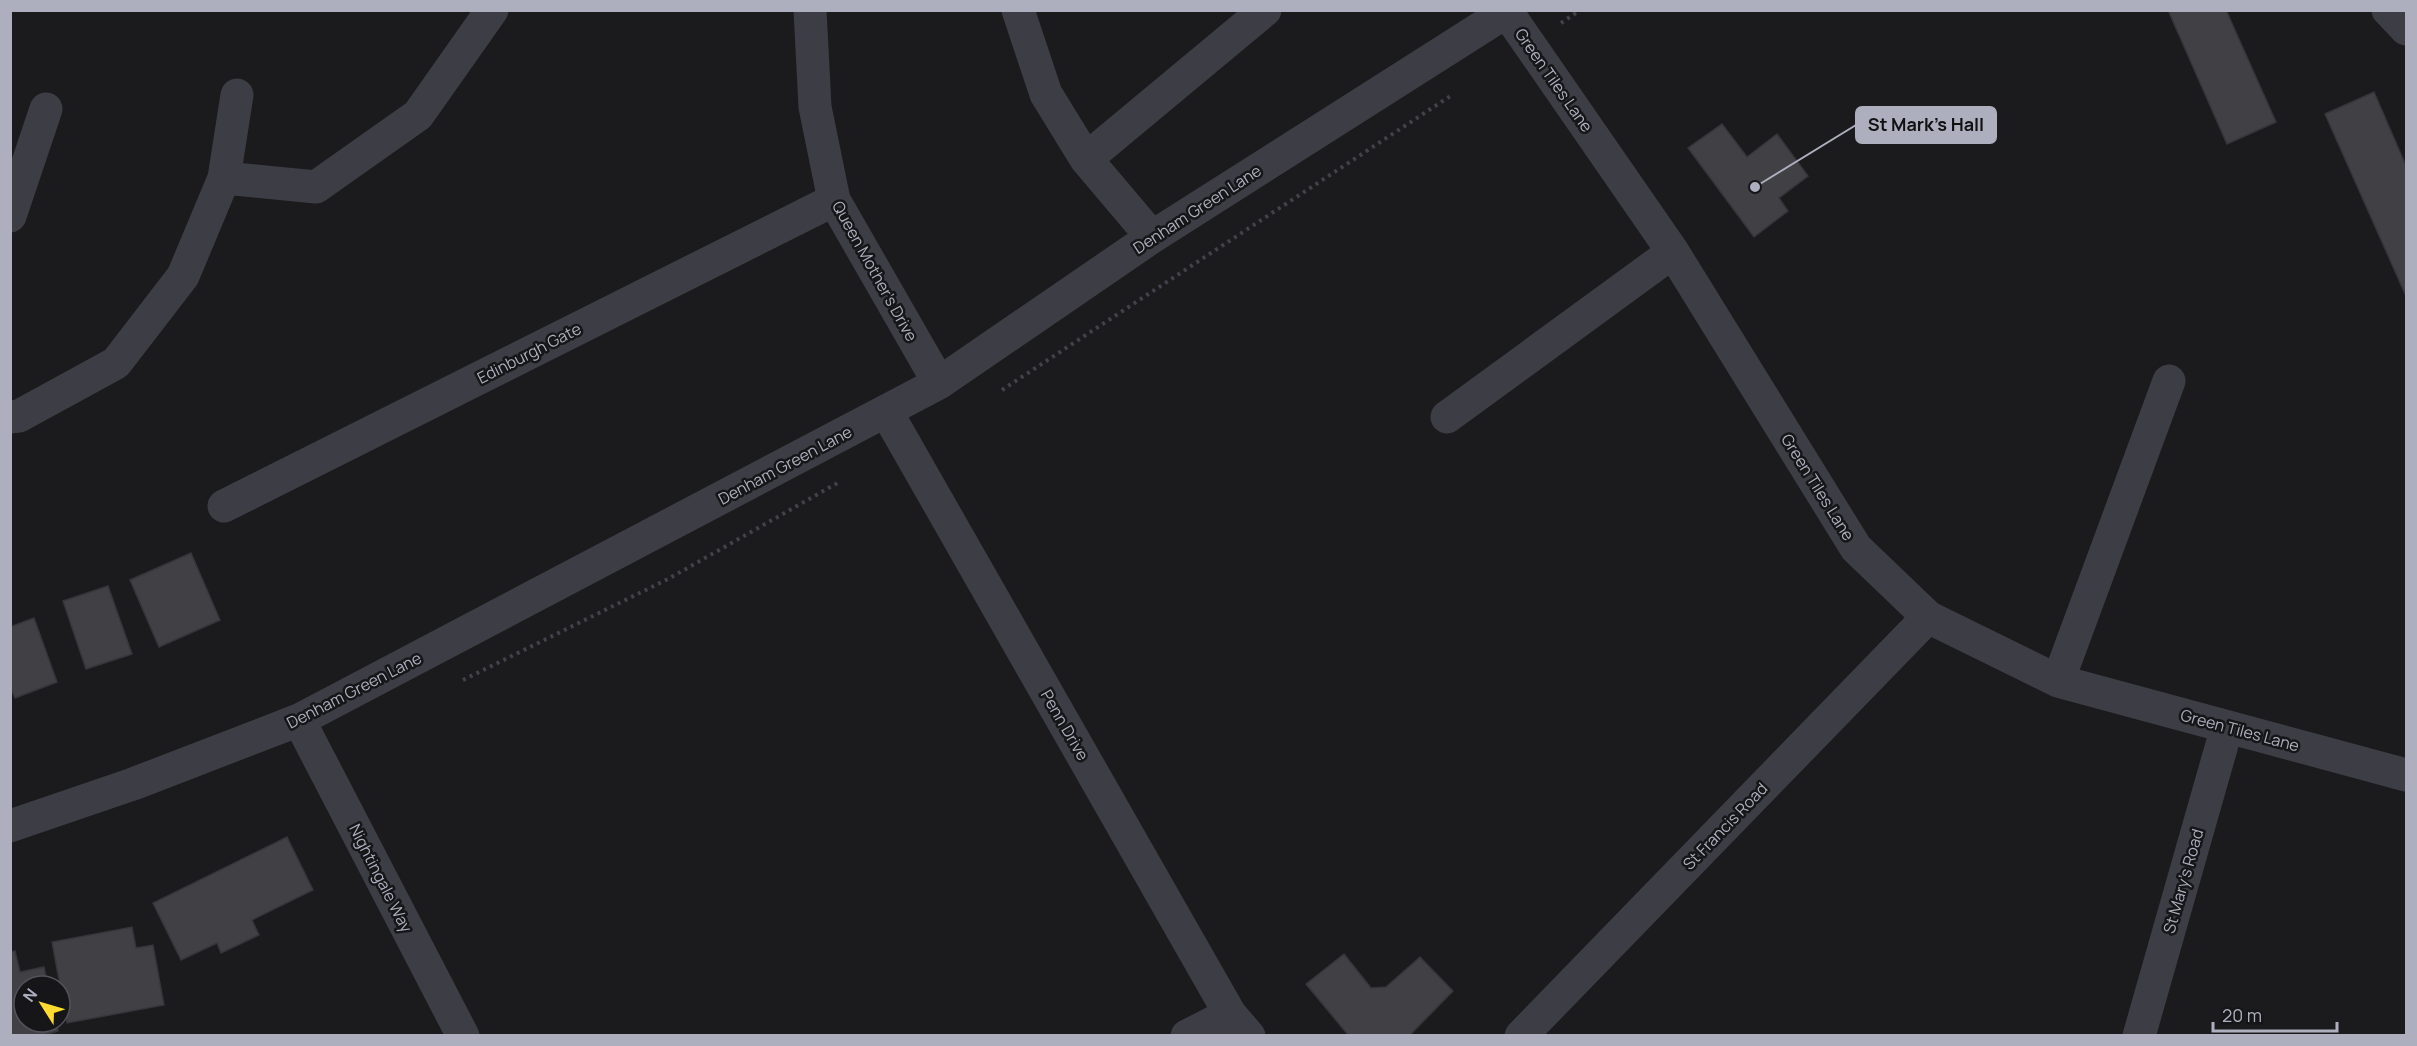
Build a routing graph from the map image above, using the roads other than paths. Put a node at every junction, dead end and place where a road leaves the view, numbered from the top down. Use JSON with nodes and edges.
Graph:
{"nodes":[{"id":1,"x":492,"y":10,"type":"edge"},
{"id":2,"x":810,"y":10,"type":"edge"},
{"id":3,"x":1018,"y":10,"type":"edge"},
{"id":4,"x":1265,"y":10,"type":"edge"},
{"id":5,"x":2388,"y":10,"type":"edge"},
{"id":6,"x":1508,"y":11,"type":"edge"},
{"id":7,"x":2406,"y":29,"type":"edge"},
{"id":8,"x":237,"y":95,"type":"dead end"},
{"id":9,"x":45,"y":109,"type":"dead end"},
{"id":10,"x":1086,"y":159,"type":"junction"},
{"id":11,"x":224,"y":178,"type":"junction"},
{"id":12,"x":834,"y":200,"type":"junction"},
{"id":13,"x":10,"y":216,"type":"edge"},
{"id":14,"x":1152,"y":237,"type":"junction"},
{"id":15,"x":1673,"y":252,"type":"junction"},
{"id":16,"x":2169,"y":381,"type":"dead end"},
{"id":17,"x":939,"y":383,"type":"junction"},
{"id":18,"x":886,"y":411,"type":"junction"},
{"id":19,"x":10,"y":417,"type":"edge"},
{"id":20,"x":1447,"y":417,"type":"dead end"},
{"id":21,"x":224,"y":506,"type":"dead end"},
{"id":22,"x":1928,"y":617,"type":"junction"},
{"id":23,"x":2058,"y":681,"type":"junction"},
{"id":24,"x":299,"y":720,"type":"junction"},
{"id":25,"x":2227,"y":727,"type":"junction"},
{"id":26,"x":2406,"y":775,"type":"edge"},
{"id":27,"x":10,"y":826,"type":"edge"},
{"id":28,"x":1239,"y":1025,"type":"edge"},
{"id":29,"x":463,"y":1035,"type":"edge"},
{"id":30,"x":1187,"y":1035,"type":"edge"},
{"id":31,"x":1521,"y":1035,"type":"edge"},
{"id":32,"x":2139,"y":1035,"type":"edge"}],
"edges":[{"from":1,"to":11,"type":"street"},
{"from":2,"to":12,"type":"street","name":"Queen Mother's Drive"},
{"from":3,"to":10,"type":"street"},
{"from":4,"to":10,"type":"street"},
{"from":5,"to":7,"type":"street"},
{"from":6,"to":14,"type":"street","name":"Denham Green Lane"},
{"from":6,"to":15,"type":"street","name":"Green Tiles Lane"},
{"from":8,"to":11,"type":"street"},
{"from":9,"to":13,"type":"street"},
{"from":10,"to":14,"type":"street"},
{"from":11,"to":19,"type":"street"},
{"from":12,"to":17,"type":"street","name":"Queen Mother's Drive"},
{"from":12,"to":21,"type":"street","name":"Edinburgh Gate"},
{"from":14,"to":17,"type":"street","name":"Denham Green Lane"},
{"from":15,"to":20,"type":"street"},
{"from":15,"to":22,"type":"street","name":"Green Tiles Lane"},
{"from":16,"to":23,"type":"street"},
{"from":17,"to":18,"type":"street","name":"Denham Green Lane"},
{"from":18,"to":24,"type":"street","name":"Denham Green Lane"},
{"from":18,"to":28,"type":"street","name":"Penn Drive"},
{"from":22,"to":23,"type":"street","name":"Green Tiles Lane"},
{"from":22,"to":31,"type":"street","name":"St Francis Road"},
{"from":23,"to":25,"type":"street","name":"Green Tiles Lane"},
{"from":24,"to":27,"type":"street","name":"Denham Green Lane"},
{"from":24,"to":29,"type":"street","name":"Nightingale Way"},
{"from":25,"to":26,"type":"street","name":"Green Tiles Lane"},
{"from":25,"to":32,"type":"street","name":"St Mary's Road"},
{"from":28,"to":30,"type":"street"}]}
